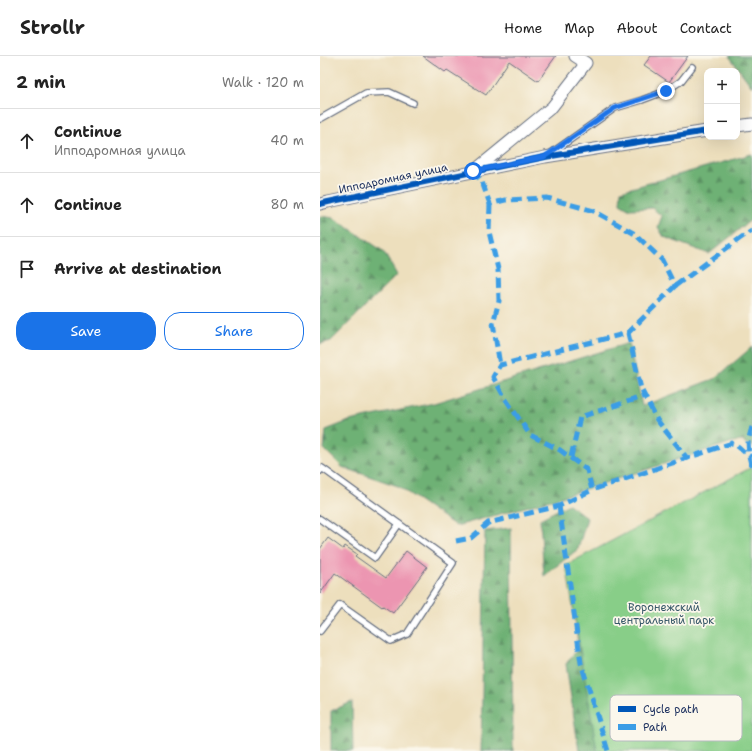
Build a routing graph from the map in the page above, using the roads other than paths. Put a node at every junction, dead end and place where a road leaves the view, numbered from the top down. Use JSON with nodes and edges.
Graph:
{"nodes":[{"id":1,"x":575,"y":56,"type":"edge"},
{"id":2,"x":692,"y":67,"type":"dead end"},
{"id":3,"x":413,"y":103,"type":"dead end"},
{"id":4,"x":320,"y":119,"type":"edge"},
{"id":5,"x":752,"y":124,"type":"edge"},
{"id":6,"x":740,"y":126,"type":"edge"},
{"id":7,"x":704,"y":131,"type":"edge"},
{"id":8,"x":544,"y":157,"type":"junction"},
{"id":9,"x":473,"y":171,"type":"junction"},
{"id":10,"x":320,"y":204,"type":"edge"},
{"id":11,"x":320,"y":471,"type":"edge"},
{"id":12,"x":320,"y":519,"type":"edge"},
{"id":13,"x":400,"y":524,"type":"junction"},
{"id":14,"x":320,"y":631,"type":"edge"}],
"edges":[{"from":1,"to":9,"type":"street"},
{"from":2,"to":8,"type":"lane"},
{"from":3,"to":4,"type":"lane"},
{"from":5,"to":6,"type":"street"},
{"from":7,"to":8,"type":"street","name":"Ипподромная улица"},
{"from":8,"to":9,"type":"street","name":"Ипподромная улица"},
{"from":9,"to":10,"type":"street","name":"Ипподромная улица"},
{"from":11,"to":13,"type":"lane"},
{"from":12,"to":13,"type":"lane"},
{"from":13,"to":14,"type":"lane"}]}
